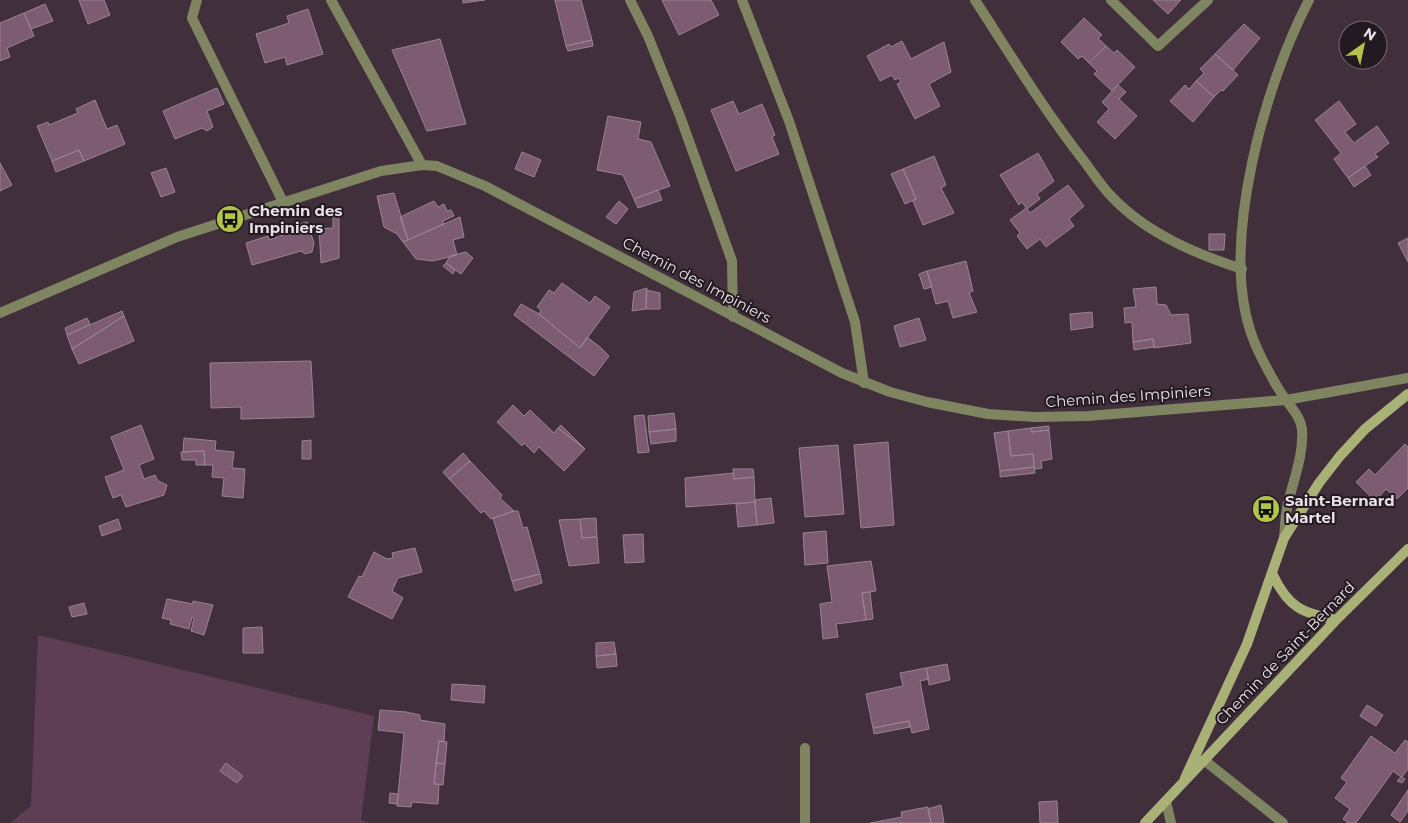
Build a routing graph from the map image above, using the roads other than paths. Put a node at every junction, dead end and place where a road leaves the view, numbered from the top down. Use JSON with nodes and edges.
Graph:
{"nodes":[{"id":1,"x":197,"y":0,"type":"edge"},
{"id":2,"x":331,"y":0,"type":"edge"},
{"id":3,"x":630,"y":0,"type":"edge"},
{"id":4,"x":742,"y":0,"type":"edge"},
{"id":5,"x":975,"y":0,"type":"edge"},
{"id":6,"x":1111,"y":0,"type":"edge"},
{"id":7,"x":1208,"y":0,"type":"edge"},
{"id":8,"x":1309,"y":0,"type":"edge"},
{"id":9,"x":422,"y":165,"type":"junction"},
{"id":10,"x":282,"y":202,"type":"junction"},
{"id":11,"x":1242,"y":269,"type":"junction"},
{"id":12,"x":0,"y":313,"type":"edge"},
{"id":13,"x":733,"y":317,"type":"junction"},
{"id":14,"x":1408,"y":378,"type":"edge"},
{"id":15,"x":864,"y":383,"type":"junction"},
{"id":16,"x":1408,"y":394,"type":"edge"},
{"id":17,"x":1286,"y":400,"type":"junction"},
{"id":18,"x":1284,"y":538,"type":"junction"},
{"id":19,"x":1408,"y":549,"type":"edge"},
{"id":20,"x":1273,"y":575,"type":"junction"},
{"id":21,"x":1336,"y":620,"type":"junction"},
{"id":22,"x":805,"y":748,"type":"dead end"},
{"id":23,"x":1204,"y":760,"type":"junction"},
{"id":24,"x":1185,"y":778,"type":"junction"},
{"id":25,"x":1166,"y":801,"type":"junction"},
{"id":26,"x":805,"y":823,"type":"edge"},
{"id":27,"x":1145,"y":823,"type":"edge"},
{"id":28,"x":1172,"y":823,"type":"edge"},
{"id":29,"x":1283,"y":823,"type":"edge"}],
"edges":[{"from":1,"to":10,"type":"street"},
{"from":2,"to":9,"type":"street"},
{"from":3,"to":13,"type":"street"},
{"from":4,"to":15,"type":"street"},
{"from":5,"to":11,"type":"street"},
{"from":6,"to":7,"type":"street"},
{"from":8,"to":11,"type":"street"},
{"from":9,"to":10,"type":"street","name":"Chemin des Impiniers"},
{"from":9,"to":13,"type":"street","name":"Chemin des Impiniers"},
{"from":10,"to":12,"type":"street","name":"Chemin des Impiniers"},
{"from":11,"to":17,"type":"street"},
{"from":13,"to":15,"type":"street","name":"Chemin des Impiniers"},
{"from":14,"to":17,"type":"street","name":"Chemin des Impiniers"},
{"from":15,"to":17,"type":"street","name":"Chemin des Impiniers"},
{"from":16,"to":18,"type":"main road"},
{"from":17,"to":18,"type":"street"},
{"from":18,"to":20,"type":"main road","name":"Chemin de Saint-Bernard"},
{"from":19,"to":21,"type":"main road","name":"Chemin de Saint-Bernard"},
{"from":20,"to":21,"type":"main road"},
{"from":20,"to":24,"type":"main road","name":"Chemin de Saint-Bernard"},
{"from":21,"to":23,"type":"main road","name":"Chemin de Saint-Bernard"},
{"from":22,"to":26,"type":"street"},
{"from":23,"to":24,"type":"main road","name":"Chemin de Saint-Bernard"},
{"from":23,"to":29,"type":"street"},
{"from":24,"to":25,"type":"main road","name":"Chemin de Saint-Bernard"},
{"from":25,"to":27,"type":"main road","name":"Chemin de Saint-Bernard"},
{"from":25,"to":28,"type":"street"}]}
